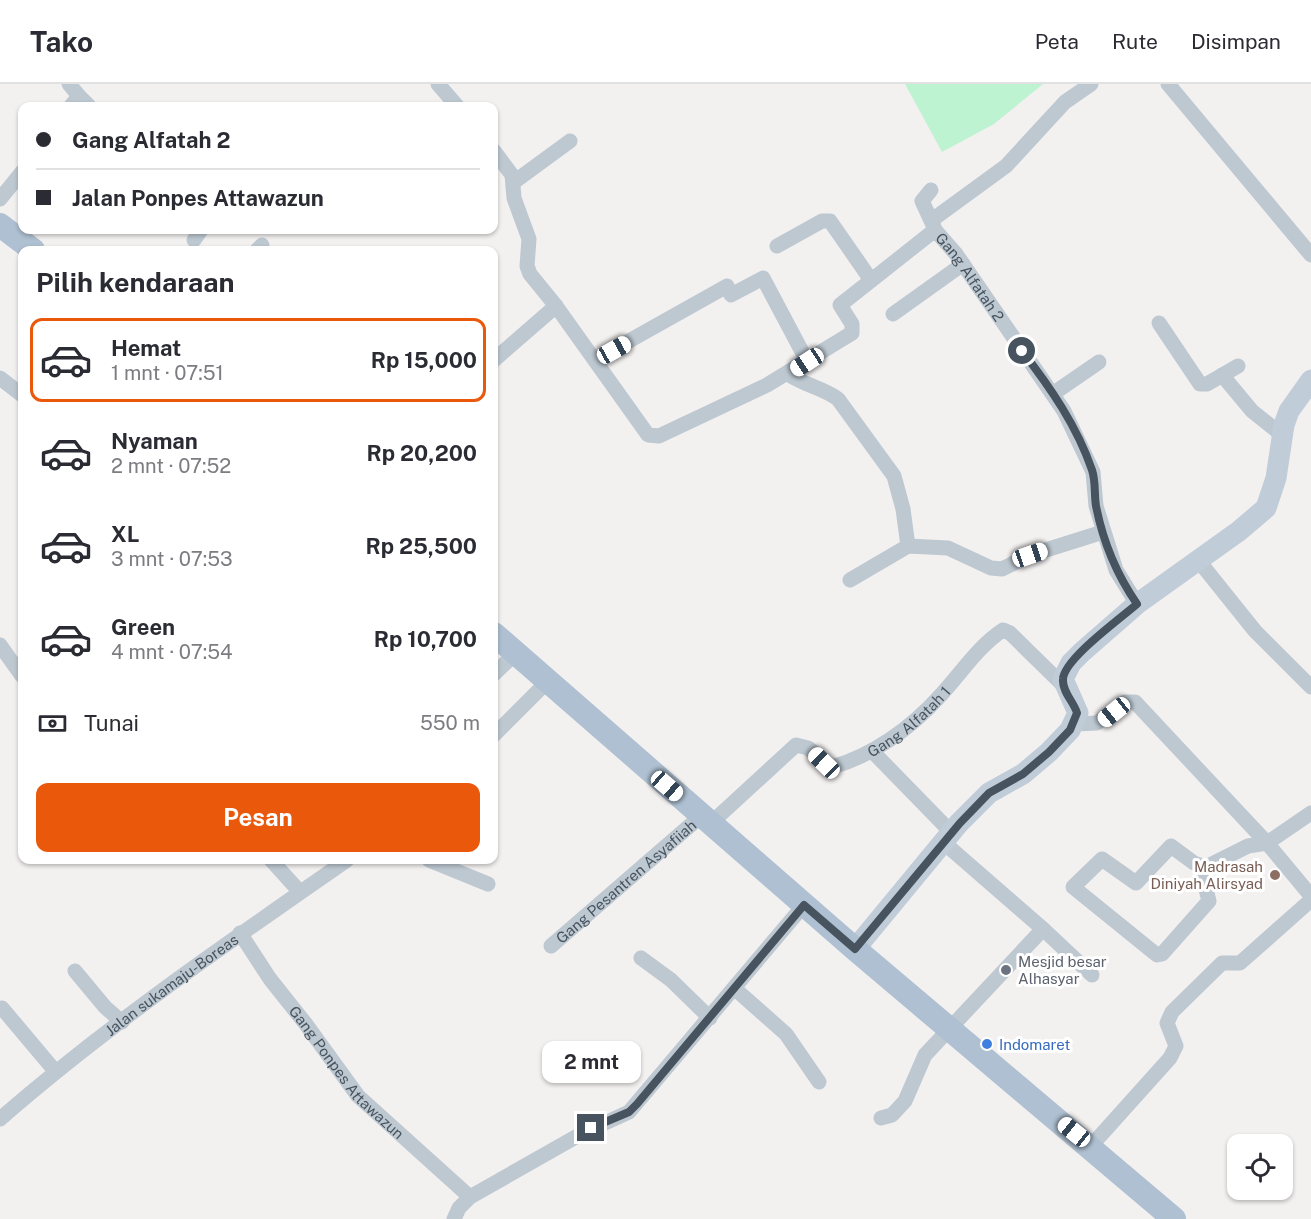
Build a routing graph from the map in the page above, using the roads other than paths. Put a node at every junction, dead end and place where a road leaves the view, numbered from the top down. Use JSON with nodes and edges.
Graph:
{"nodes":[{"id":1,"x":438,"y":84,"type":"edge"},
{"id":2,"x":1091,"y":84,"type":"edge"},
{"id":3,"x":1168,"y":84,"type":"edge"},
{"id":4,"x":454,"y":102,"type":"edge"},
{"id":5,"x":570,"y":141,"type":"dead end"},
{"id":6,"x":498,"y":156,"type":"edge"},
{"id":7,"x":18,"y":177,"type":"edge"},
{"id":8,"x":514,"y":182,"type":"junction"},
{"id":9,"x":931,"y":190,"type":"dead end"},
{"id":10,"x":0,"y":199,"type":"edge"},
{"id":11,"x":0,"y":225,"type":"edge"},
{"id":12,"x":933,"y":225,"type":"junction"},
{"id":13,"x":28,"y":246,"type":"edge"},
{"id":14,"x":777,"y":246,"type":"dead end"},
{"id":15,"x":1311,"y":255,"type":"edge"},
{"id":16,"x":963,"y":264,"type":"junction"},
{"id":17,"x":872,"y":280,"type":"junction"},
{"id":18,"x":556,"y":306,"type":"junction"},
{"id":19,"x":893,"y":314,"type":"dead end"},
{"id":20,"x":1159,"y":323,"type":"dead end"},
{"id":21,"x":498,"y":357,"type":"edge"},
{"id":22,"x":595,"y":360,"type":"junction"},
{"id":23,"x":807,"y":362,"type":"junction"},
{"id":24,"x":1099,"y":362,"type":"dead end"},
{"id":25,"x":1238,"y":366,"type":"dead end"},
{"id":26,"x":788,"y":374,"type":"junction"},
{"id":27,"x":1222,"y":375,"type":"junction"},
{"id":28,"x":0,"y":378,"type":"edge"},
{"id":29,"x":1311,"y":380,"type":"edge"},
{"id":30,"x":18,"y":392,"type":"edge"},
{"id":31,"x":1054,"y":393,"type":"junction"},
{"id":32,"x":1282,"y":435,"type":"junction"},
{"id":33,"x":1103,"y":532,"type":"junction"},
{"id":34,"x":908,"y":546,"type":"junction"},
{"id":35,"x":1198,"y":560,"type":"junction"},
{"id":36,"x":850,"y":580,"type":"dead end"},
{"id":37,"x":1137,"y":604,"type":"junction"},
{"id":38,"x":498,"y":637,"type":"edge"},
{"id":39,"x":0,"y":645,"type":"edge"},
{"id":40,"x":516,"y":653,"type":"junction"},
{"id":41,"x":18,"y":670,"type":"edge"},
{"id":42,"x":498,"y":670,"type":"edge"},
{"id":43,"x":548,"y":681,"type":"junction"},
{"id":44,"x":1064,"y":686,"type":"junction"},
{"id":45,"x":1311,"y":687,"type":"edge"},
{"id":46,"x":1075,"y":724,"type":"junction"},
{"id":47,"x":498,"y":731,"type":"edge"},
{"id":48,"x":872,"y":751,"type":"junction"},
{"id":49,"x":1311,"y":813,"type":"edge"},
{"id":50,"x":706,"y":820,"type":"junction"},
{"id":51,"x":947,"y":837,"type":"junction"},
{"id":52,"x":1267,"y":843,"type":"junction"},
{"id":53,"x":276,"y":864,"type":"edge"},
{"id":54,"x":342,"y":864,"type":"edge"},
{"id":55,"x":439,"y":864,"type":"edge"},
{"id":56,"x":1200,"y":866,"type":"junction"},
{"id":57,"x":488,"y":884,"type":"dead end"},
{"id":58,"x":300,"y":892,"type":"junction"},
{"id":59,"x":1311,"y":898,"type":"edge"},
{"id":60,"x":804,"y":905,"type":"junction"},
{"id":61,"x":1043,"y":929,"type":"junction"},
{"id":62,"x":240,"y":933,"type":"junction"},
{"id":63,"x":551,"y":946,"type":"dead end"},
{"id":64,"x":855,"y":949,"type":"junction"},
{"id":65,"x":641,"y":958,"type":"dead end"},
{"id":66,"x":75,"y":971,"type":"dead end"},
{"id":67,"x":1092,"y":975,"type":"dead end"},
{"id":68,"x":734,"y":988,"type":"junction"},
{"id":69,"x":2,"y":1008,"type":"dead end"},
{"id":70,"x":710,"y":1018,"type":"junction"},
{"id":71,"x":122,"y":1022,"type":"junction"},
{"id":72,"x":948,"y":1028,"type":"junction"},
{"id":73,"x":55,"y":1071,"type":"junction"},
{"id":74,"x":819,"y":1082,"type":"dead end"},
{"id":75,"x":881,"y":1118,"type":"dead end"},
{"id":76,"x":0,"y":1119,"type":"edge"},
{"id":77,"x":1091,"y":1146,"type":"junction"},
{"id":78,"x":470,"y":1197,"type":"junction"},
{"id":79,"x":454,"y":1219,"type":"edge"},
{"id":80,"x":1174,"y":1219,"type":"edge"}],
"edges":[{"from":1,"to":4,"type":"street"},
{"from":2,"to":12,"type":"street"},
{"from":3,"to":15,"type":"street"},
{"from":5,"to":8,"type":"street"},
{"from":6,"to":8,"type":"street"},
{"from":7,"to":10,"type":"street"},
{"from":8,"to":18,"type":"street"},
{"from":9,"to":12,"type":"street"},
{"from":11,"to":13,"type":"main road"},
{"from":12,"to":16,"type":"street","name":"Gang Alfatah 2"},
{"from":12,"to":17,"type":"street","name":"Gang Alfatah 2"},
{"from":14,"to":17,"type":"street"},
{"from":16,"to":19,"type":"street"},
{"from":16,"to":31,"type":"street","name":"Gang Alfatah 2"},
{"from":17,"to":23,"type":"street","name":"Gang Alfatah 2"},
{"from":18,"to":21,"type":"street"},
{"from":18,"to":22,"type":"street"},
{"from":20,"to":27,"type":"street"},
{"from":22,"to":23,"type":"street"},
{"from":22,"to":26,"type":"street","name":"Gang Alfatah 2"},
{"from":23,"to":26,"type":"street","name":"Gang Alfatah 2"},
{"from":24,"to":31,"type":"street"},
{"from":25,"to":27,"type":"street"},
{"from":26,"to":34,"type":"street"},
{"from":27,"to":32,"type":"street"},
{"from":28,"to":30,"type":"street"},
{"from":29,"to":32,"type":"street"},
{"from":31,"to":33,"type":"street","name":"Gang Alfatah 2"},
{"from":32,"to":35,"type":"street"},
{"from":33,"to":34,"type":"street"},
{"from":33,"to":37,"type":"street","name":"Gang Alfatah 2"},
{"from":34,"to":36,"type":"street"},
{"from":35,"to":37,"type":"street"},
{"from":35,"to":45,"type":"street"},
{"from":37,"to":44,"type":"street"},
{"from":38,"to":40,"type":"main road"},
{"from":39,"to":41,"type":"street"},
{"from":40,"to":42,"type":"street"},
{"from":40,"to":43,"type":"main road"},
{"from":43,"to":47,"type":"street"},
{"from":43,"to":50,"type":"main road"},
{"from":44,"to":46,"type":"street"},
{"from":44,"to":48,"type":"street","name":"Gang Alfatah 1"},
{"from":46,"to":51,"type":"street"},
{"from":46,"to":52,"type":"street"},
{"from":48,"to":50,"type":"street","name":"Gang Alfatah 1"},
{"from":48,"to":51,"type":"street"},
{"from":49,"to":52,"type":"street"},
{"from":50,"to":60,"type":"main road"},
{"from":50,"to":63,"type":"street","name":"Gang Pesantren Asyafiiah"},
{"from":51,"to":61,"type":"street"},
{"from":51,"to":64,"type":"street"},
{"from":52,"to":56,"type":"street"},
{"from":52,"to":59,"type":"street"},
{"from":53,"to":58,"type":"street"},
{"from":54,"to":58,"type":"street","name":"Jalan sukamaju-Boreas"},
{"from":55,"to":57,"type":"street"},
{"from":56,"to":56,"type":"street"},
{"from":58,"to":62,"type":"street","name":"Jalan sukamaju-Boreas"},
{"from":59,"to":77,"type":"street"},
{"from":60,"to":64,"type":"main road"},
{"from":60,"to":68,"type":"street"},
{"from":61,"to":67,"type":"street"},
{"from":61,"to":72,"type":"street"},
{"from":62,"to":71,"type":"street","name":"Jalan sukamaju-Boreas"},
{"from":62,"to":78,"type":"street","name":"Gang Ponpes Attawazun"},
{"from":64,"to":72,"type":"main road"},
{"from":65,"to":70,"type":"street"},
{"from":66,"to":71,"type":"street"},
{"from":68,"to":70,"type":"street"},
{"from":68,"to":74,"type":"street"},
{"from":69,"to":73,"type":"street"},
{"from":70,"to":78,"type":"street"},
{"from":71,"to":73,"type":"street","name":"Jalan sukamaju-Boreas"},
{"from":72,"to":75,"type":"street"},
{"from":72,"to":77,"type":"main road"},
{"from":73,"to":76,"type":"street","name":"Jalan sukamaju-Boreas"},
{"from":77,"to":80,"type":"main road"},
{"from":78,"to":79,"type":"street"}]}
